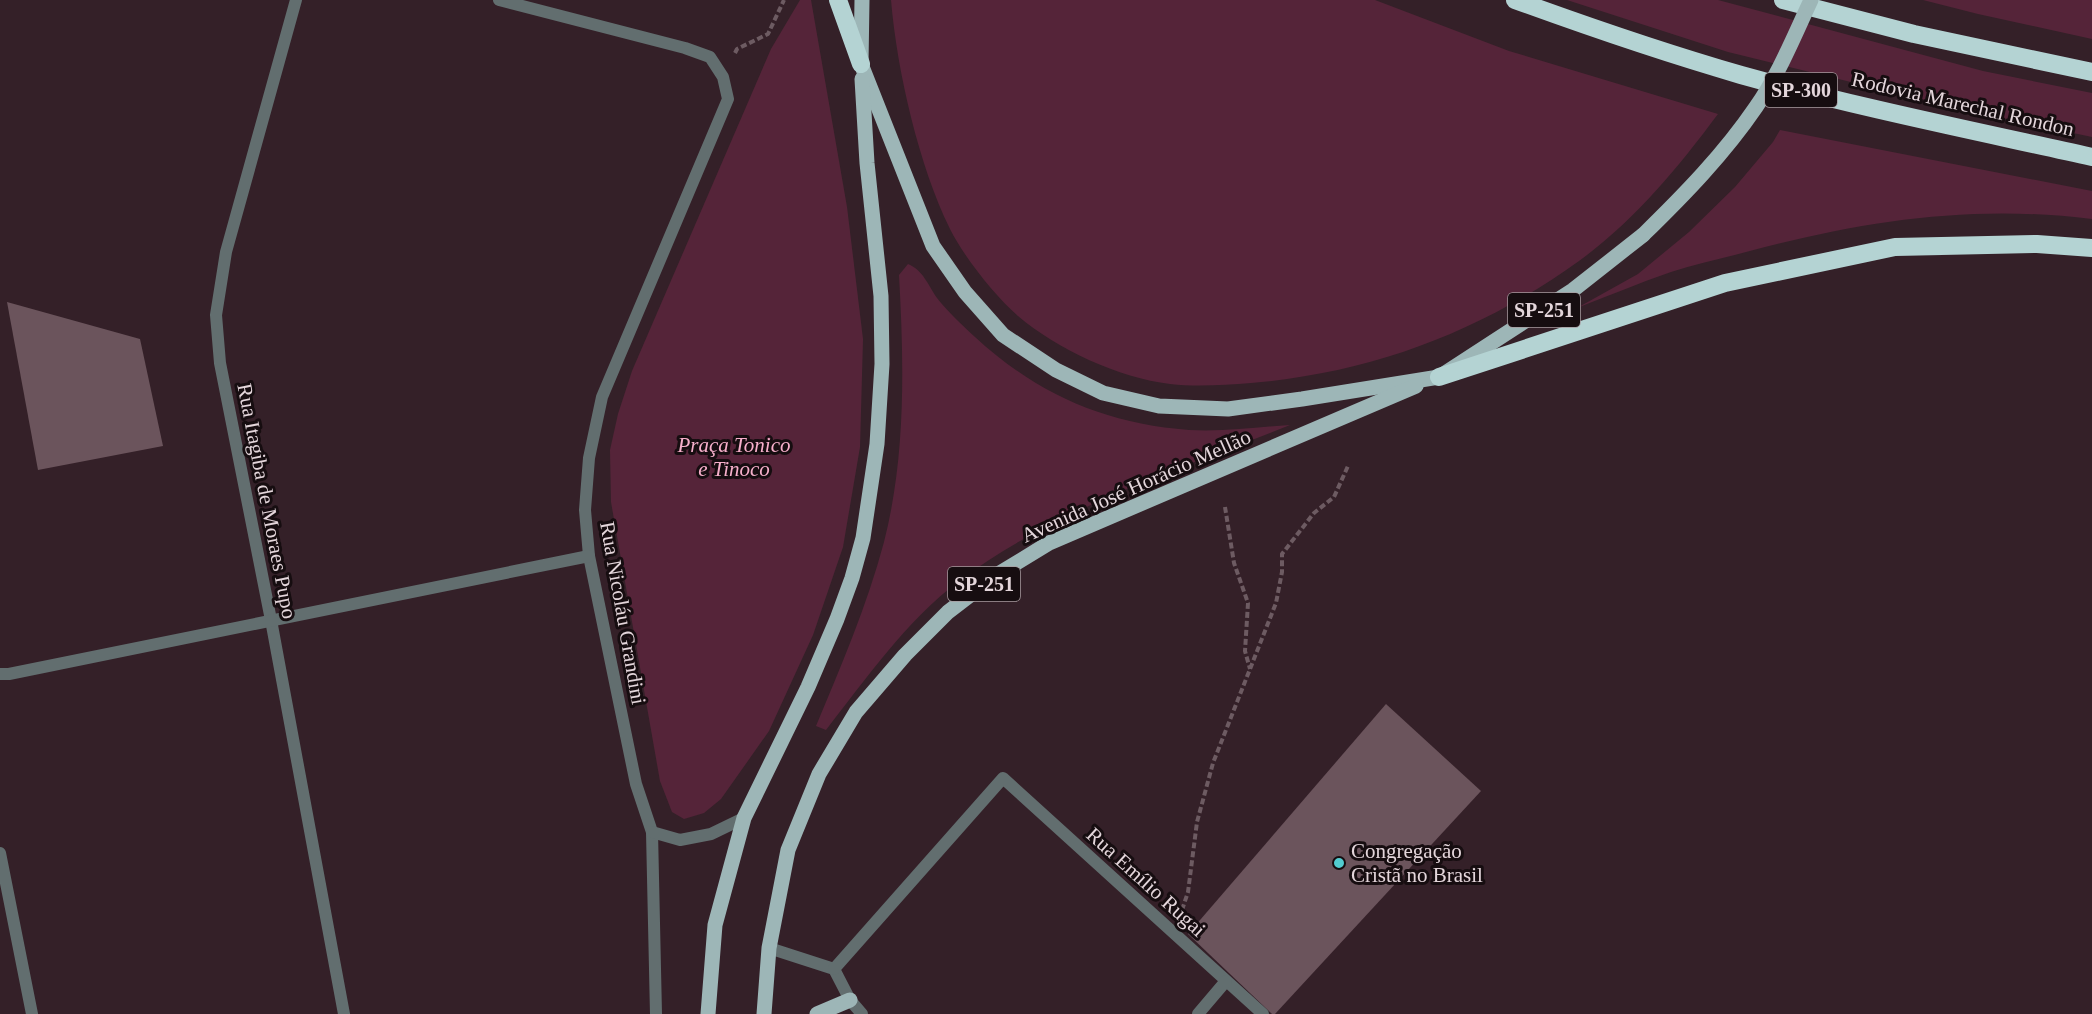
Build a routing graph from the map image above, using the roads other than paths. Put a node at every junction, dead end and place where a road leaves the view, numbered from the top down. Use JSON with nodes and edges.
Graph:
{"nodes":[{"id":1,"x":296,"y":0,"type":"edge"},
{"id":2,"x":499,"y":0,"type":"edge"},
{"id":3,"x":838,"y":0,"type":"edge"},
{"id":4,"x":862,"y":0,"type":"edge"},
{"id":5,"x":1515,"y":0,"type":"edge"},
{"id":6,"x":1783,"y":0,"type":"edge"},
{"id":7,"x":1811,"y":0,"type":"edge"},
{"id":8,"x":861,"y":64,"type":"junction"},
{"id":9,"x":2092,"y":72,"type":"edge"},
{"id":10,"x":2092,"y":157,"type":"edge"},
{"id":11,"x":2092,"y":248,"type":"edge"},
{"id":12,"x":1439,"y":377,"type":"junction"},
{"id":13,"x":589,"y":556,"type":"junction"},
{"id":14,"x":271,"y":620,"type":"junction"},
{"id":15,"x":0,"y":674,"type":"edge"},
{"id":16,"x":744,"y":818,"type":"junction"},
{"id":17,"x":652,"y":832,"type":"junction"},
{"id":18,"x":0,"y":853,"type":"edge"},
{"id":19,"x":769,"y":948,"type":"junction"},
{"id":20,"x":834,"y":969,"type":"junction"},
{"id":21,"x":1226,"y":981,"type":"junction"},
{"id":22,"x":850,"y":1000,"type":"junction"},
{"id":23,"x":32,"y":1014,"type":"edge"},
{"id":24,"x":344,"y":1014,"type":"edge"},
{"id":25,"x":656,"y":1014,"type":"edge"},
{"id":26,"x":708,"y":1014,"type":"edge"},
{"id":27,"x":764,"y":1014,"type":"edge"},
{"id":28,"x":817,"y":1014,"type":"edge"},
{"id":29,"x":862,"y":1014,"type":"edge"},
{"id":30,"x":1198,"y":1014,"type":"edge"},
{"id":31,"x":1263,"y":1014,"type":"edge"}],
"edges":[{"from":1,"to":14,"type":"street","name":"Rua Itagiba de Moraes Pupo"},
{"from":2,"to":13,"type":"street","name":"Rua Nicoláu Grandini"},
{"from":3,"to":8,"type":"highway"},
{"from":4,"to":8,"type":"main road","number":"SP-251"},
{"from":5,"to":10,"type":"highway","name":"Rodovia Marechal Rondon","number":"SP-300"},
{"from":6,"to":9,"type":"highway"},
{"from":7,"to":12,"type":"main road","number":"SP-251","bridge":true},
{"from":8,"to":12,"type":"main road","number":"SP-251"},
{"from":8,"to":16,"type":"main road","number":"SP-251"},
{"from":11,"to":12,"type":"highway"},
{"from":12,"to":19,"type":"main road","name":"Avenida José Horácio Mellão","number":"SP-251"},
{"from":13,"to":14,"type":"street"},
{"from":13,"to":17,"type":"street","name":"Rua Nicoláu Grandini"},
{"from":14,"to":15,"type":"street"},
{"from":14,"to":24,"type":"street","name":"Rua Itagiba de Moraes Pupo"},
{"from":16,"to":17,"type":"street"},
{"from":16,"to":26,"type":"main road","number":"SP-251"},
{"from":17,"to":25,"type":"street","name":"Rua Nicoláu Grandini"},
{"from":18,"to":23,"type":"street"},
{"from":19,"to":20,"type":"street"},
{"from":19,"to":27,"type":"main road","name":"Avenida José Horácio Mellão","number":"SP-251"},
{"from":20,"to":21,"type":"street","name":"Rua Emílio Rugai"},
{"from":20,"to":22,"type":"street"},
{"from":21,"to":30,"type":"street"},
{"from":21,"to":31,"type":"street","name":"Rua Emílio Rugai"},
{"from":22,"to":28,"type":"main road"},
{"from":22,"to":29,"type":"street"}]}
